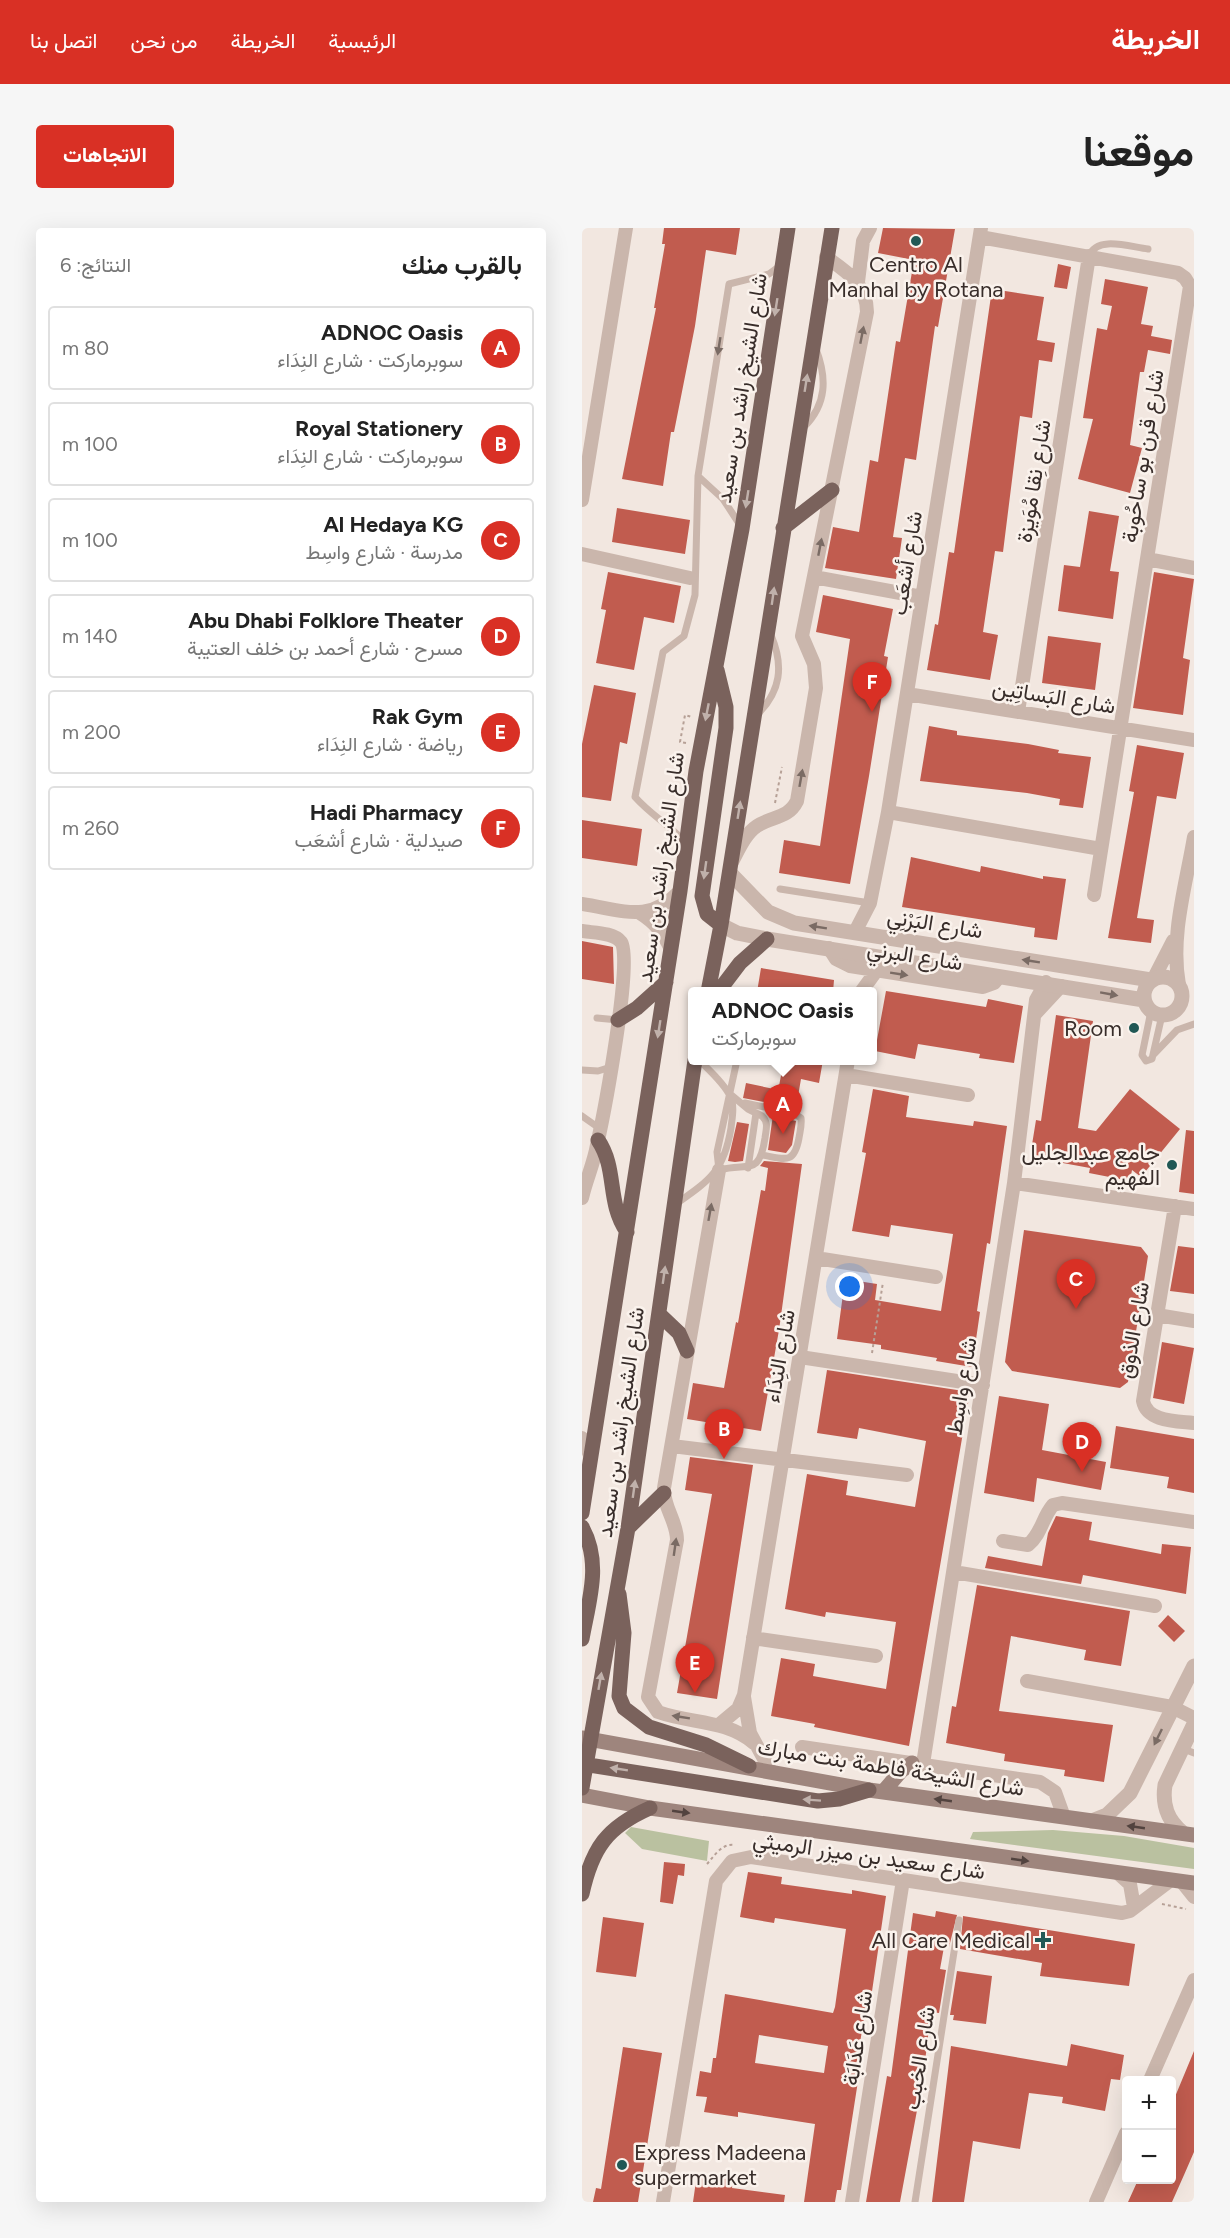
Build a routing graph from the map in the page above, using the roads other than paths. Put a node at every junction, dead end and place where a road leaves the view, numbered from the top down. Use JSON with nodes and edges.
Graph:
{"nodes":[{"id":1,"x":626,"y":228,"type":"edge"},
{"id":2,"x":870,"y":228,"type":"edge"},
{"id":3,"x":787,"y":229,"type":"edge"},
{"id":4,"x":832,"y":229,"type":"edge"},
{"id":5,"x":981,"y":233,"type":"edge"},
{"id":6,"x":1148,"y":249,"type":"dead end"},
{"id":7,"x":1089,"y":256,"type":"junction"},
{"id":8,"x":826,"y":257,"type":"junction"},
{"id":9,"x":783,"y":263,"type":"junction"},
{"id":10,"x":858,"y":282,"type":"junction"},
{"id":11,"x":698,"y":476,"type":"junction"},
{"id":12,"x":832,"y":490,"type":"junction"},
{"id":13,"x":582,"y":501,"type":"edge"},
{"id":14,"x":783,"y":528,"type":"junction"},
{"id":15,"x":742,"y":529,"type":"junction"},
{"id":16,"x":582,"y":554,"type":"edge"},
{"id":17,"x":1147,"y":559,"type":"junction"},
{"id":18,"x":1194,"y":567,"type":"edge"},
{"id":19,"x":814,"y":577,"type":"junction"},
{"id":20,"x":690,"y":578,"type":"dead end"},
{"id":21,"x":922,"y":597,"type":"junction"},
{"id":22,"x":716,"y":667,"type":"junction"},
{"id":23,"x":907,"y":694,"type":"junction"},
{"id":24,"x":1018,"y":712,"type":"junction"},
{"id":25,"x":1121,"y":728,"type":"junction"},
{"id":26,"x":1194,"y":740,"type":"edge"},
{"id":27,"x":888,"y":812,"type":"junction"},
{"id":28,"x":1194,"y":837,"type":"edge"},
{"id":29,"x":686,"y":843,"type":"junction"},
{"id":30,"x":1101,"y":849,"type":"junction"},
{"id":31,"x":730,"y":870,"type":"junction"},
{"id":32,"x":780,"y":889,"type":"dead end"},
{"id":33,"x":680,"y":891,"type":"junction"},
{"id":34,"x":1094,"y":895,"type":"dead end"},
{"id":35,"x":870,"y":903,"type":"junction"},
{"id":36,"x":582,"y":904,"type":"edge"},
{"id":37,"x":640,"y":913,"type":"junction"},
{"id":38,"x":721,"y":925,"type":"junction"},
{"id":39,"x":582,"y":932,"type":"edge"},
{"id":40,"x":855,"y":932,"type":"junction"},
{"id":41,"x":1177,"y":934,"type":"junction"},
{"id":42,"x":877,"y":938,"type":"junction"},
{"id":43,"x":767,"y":939,"type":"junction"},
{"id":44,"x":829,"y":948,"type":"junction"},
{"id":45,"x":671,"y":949,"type":"junction"},
{"id":46,"x":850,"y":966,"type":"junction"},
{"id":47,"x":877,"y":970,"type":"junction"},
{"id":48,"x":1109,"y":973,"type":"junction"},
{"id":49,"x":999,"y":977,"type":"junction"},
{"id":50,"x":1153,"y":979,"type":"junction"},
{"id":51,"x":666,"y":982,"type":"junction"},
{"id":52,"x":1046,"y":982,"type":"junction"},
{"id":53,"x":1061,"y":986,"type":"junction"},
{"id":54,"x":709,"y":987,"type":"edge"},
{"id":55,"x":722,"y":987,"type":"edge"},
{"id":56,"x":857,"y":987,"type":"edge"},
{"id":57,"x":863,"y":987,"type":"edge"},
{"id":58,"x":1185,"y":988,"type":"edge"},
{"id":59,"x":1187,"y":1006,"type":"edge"},
{"id":60,"x":1152,"y":1009,"type":"junction"},
{"id":61,"x":1035,"y":1014,"type":"junction"},
{"id":62,"x":597,"y":1018,"type":"dead end"},
{"id":63,"x":618,"y":1020,"type":"junction"},
{"id":64,"x":1194,"y":1024,"type":"edge"},
{"id":65,"x":1153,"y":1056,"type":"junction"},
{"id":66,"x":696,"y":1065,"type":"edge"},
{"id":67,"x":702,"y":1065,"type":"edge"},
{"id":68,"x":736,"y":1065,"type":"edge"},
{"id":69,"x":847,"y":1065,"type":"edge"},
{"id":70,"x":611,"y":1067,"type":"junction"},
{"id":71,"x":582,"y":1070,"type":"edge"},
{"id":72,"x":846,"y":1075,"type":"junction"},
{"id":73,"x":730,"y":1094,"type":"junction"},
{"id":74,"x":968,"y":1095,"type":"dead end"},
{"id":75,"x":756,"y":1113,"type":"junction"},
{"id":76,"x":582,"y":1116,"type":"edge"},
{"id":77,"x":599,"y":1135,"type":"junction"},
{"id":78,"x":762,"y":1155,"type":"junction"},
{"id":79,"x":748,"y":1168,"type":"junction"},
{"id":80,"x":718,"y":1170,"type":"junction"},
{"id":81,"x":1014,"y":1183,"type":"junction"},
{"id":82,"x":582,"y":1198,"type":"edge"},
{"id":83,"x":674,"y":1206,"type":"junction"},
{"id":84,"x":1175,"y":1206,"type":"junction"},
{"id":85,"x":1194,"y":1209,"type":"edge"},
{"id":86,"x":627,"y":1232,"type":"junction"},
{"id":87,"x":816,"y":1258,"type":"junction"},
{"id":88,"x":936,"y":1277,"type":"dead end"},
{"id":89,"x":659,"y":1314,"type":"junction"},
{"id":90,"x":1157,"y":1316,"type":"junction"},
{"id":91,"x":1194,"y":1321,"type":"edge"},
{"id":92,"x":687,"y":1351,"type":"junction"},
{"id":93,"x":800,"y":1357,"type":"junction"},
{"id":94,"x":983,"y":1385,"type":"junction"},
{"id":95,"x":1194,"y":1423,"type":"edge"},
{"id":96,"x":582,"y":1438,"type":"edge"},
{"id":97,"x":672,"y":1446,"type":"junction"},
{"id":98,"x":591,"y":1457,"type":"junction"},
{"id":99,"x":783,"y":1460,"type":"junction"},
{"id":100,"x":907,"y":1475,"type":"dead end"},
{"id":101,"x":664,"y":1493,"type":"junction"},
{"id":102,"x":582,"y":1513,"type":"edge"},
{"id":103,"x":1194,"y":1522,"type":"edge"},
{"id":104,"x":582,"y":1527,"type":"edge"},
{"id":105,"x":628,"y":1527,"type":"junction"},
{"id":106,"x":1003,"y":1540,"type":"dead end"},
{"id":107,"x":954,"y":1572,"type":"junction"},
{"id":108,"x":617,"y":1587,"type":"junction"},
{"id":109,"x":1155,"y":1606,"type":"dead end"},
{"id":110,"x":753,"y":1638,"type":"junction"},
{"id":111,"x":582,"y":1639,"type":"edge"},
{"id":112,"x":876,"y":1656,"type":"dead end"},
{"id":113,"x":1194,"y":1666,"type":"edge"},
{"id":114,"x":1027,"y":1681,"type":"dead end"},
{"id":115,"x":744,"y":1695,"type":"junction"},
{"id":116,"x":1172,"y":1707,"type":"junction"},
{"id":117,"x":1194,"y":1718,"type":"edge"},
{"id":118,"x":720,"y":1724,"type":"junction"},
{"id":119,"x":1194,"y":1724,"type":"edge"},
{"id":120,"x":585,"y":1741,"type":"edge"},
{"id":121,"x":754,"y":1743,"type":"junction"},
{"id":122,"x":802,"y":1747,"type":"dead end"},
{"id":123,"x":1188,"y":1750,"type":"edge"},
{"id":124,"x":584,"y":1764,"type":"edge"},
{"id":125,"x":918,"y":1764,"type":"junction"},
{"id":126,"x":749,"y":1766,"type":"junction"},
{"id":127,"x":770,"y":1770,"type":"junction"},
{"id":128,"x":582,"y":1788,"type":"edge"},
{"id":129,"x":876,"y":1791,"type":"junction"},
{"id":130,"x":582,"y":1795,"type":"edge"},
{"id":131,"x":650,"y":1808,"type":"junction"},
{"id":132,"x":1064,"y":1817,"type":"junction"},
{"id":133,"x":1092,"y":1821,"type":"junction"},
{"id":134,"x":1188,"y":1834,"type":"edge"},
{"id":135,"x":1119,"y":1874,"type":"junction"},
{"id":136,"x":903,"y":1880,"type":"junction"},
{"id":137,"x":1182,"y":1882,"type":"edge"},
{"id":138,"x":582,"y":1894,"type":"edge"},
{"id":139,"x":1194,"y":1897,"type":"edge"},
{"id":140,"x":1134,"y":1907,"type":"junction"},
{"id":141,"x":959,"y":1920,"type":"dead end"},
{"id":142,"x":1194,"y":1980,"type":"edge"},
{"id":143,"x":1152,"y":2076,"type":"edge"},
{"id":144,"x":1122,"y":2142,"type":"edge"},
{"id":145,"x":663,"y":2202,"type":"edge"},
{"id":146,"x":852,"y":2202,"type":"edge"},
{"id":147,"x":915,"y":2202,"type":"edge"},
{"id":148,"x":1096,"y":2202,"type":"edge"}],
"edges":[{"from":1,"to":13,"type":"street"},
{"from":2,"to":10,"type":"street"},
{"from":3,"to":9,"type":"main road","name":"شارع الشيخ راشد بن سعيد"},
{"from":4,"to":8,"type":"main road"},
{"from":5,"to":7,"type":"street","name":"شارع قرن بو ساحُوبة"},
{"from":5,"to":21,"type":"street","name":"شارع أشعَب"},
{"from":6,"to":7,"type":"lane"},
{"from":7,"to":17,"type":"street","name":"شارع قرن بو ساحُوبة"},
{"from":7,"to":24,"type":"street","name":"شارع نِقا مُوَيزة"},
{"from":8,"to":10,"type":"street"},
{"from":14,"to":8,"type":"main road","one_way":true},
{"from":9,"to":11,"type":"lane","one_way":true},
{"from":9,"to":15,"type":"main road","name":"شارع الشيخ راشد بن سعيد","one_way":true},
{"from":12,"to":10,"type":"street","one_way":true},
{"from":11,"to":15,"type":"lane"},
{"from":11,"to":29,"type":"lane"},
{"from":12,"to":14,"type":"main road"},
{"from":19,"to":12,"type":"street","one_way":true},
{"from":31,"to":14,"type":"main road","one_way":true},
{"from":15,"to":22,"type":"main road","name":"شارع الشيخ راشد بن سعيد"},
{"from":16,"to":20,"type":"street"},
{"from":17,"to":18,"type":"street"},
{"from":17,"to":25,"type":"street","name":"شارع قرن بو ساحُوبة"},
{"from":19,"to":21,"type":"street"},
{"from":31,"to":19,"type":"street","one_way":true},
{"from":21,"to":23,"type":"street","name":"شارع أشعَب"},
{"from":22,"to":29,"type":"main road","name":"شارع الشيخ راشد بن سعيد","one_way":true},
{"from":22,"to":38,"type":"main road","one_way":true},
{"from":23,"to":24,"type":"street","name":"شارع البَساتِين"},
{"from":23,"to":27,"type":"street","name":"شارع أشعَب"},
{"from":24,"to":25,"type":"street","name":"شارع البَساتِين"},
{"from":25,"to":26,"type":"street","name":"شارع البَساتِين"},
{"from":25,"to":30,"type":"street","name":"شارع قرن بو ساحُوبة"},
{"from":27,"to":30,"type":"street"},
{"from":27,"to":35,"type":"street","name":"شارع أشعَب"},
{"from":28,"to":41,"type":"street"},
{"from":29,"to":33,"type":"main road","name":"شارع الشيخ راشد بن سعيد"},
{"from":30,"to":34,"type":"street","name":"شارع قرن بو ساحُوبة"},
{"from":31,"to":38,"type":"main road"},
{"from":40,"to":31,"type":"street","name":"شارع البَرْنِي","one_way":true},
{"from":32,"to":35,"type":"lane"},
{"from":33,"to":37,"type":"street"},
{"from":33,"to":45,"type":"main road","name":"شارع الشيخ راشد بن سعيد"},
{"from":35,"to":40,"type":"street","name":"شارع أشعَب"},
{"from":35,"to":42,"type":"street","name":"شارع أشعَب"},
{"from":36,"to":37,"type":"street"},
{"from":37,"to":45,"type":"street"},
{"from":38,"to":43,"type":"street","name":"شارع البَرْنِي"},
{"from":38,"to":54,"type":"main road"},
{"from":39,"to":63,"type":"street"},
{"from":40,"to":42,"type":"street","name":"شارع البَرْنِي"},
{"from":41,"to":50,"type":"street"},
{"from":41,"to":58,"type":"street"},
{"from":48,"to":42,"type":"street","name":"شارع البَرْنِي","one_way":true},
{"from":43,"to":44,"type":"street","name":"شارع البَرْنِي"},
{"from":43,"to":55,"type":"main road"},
{"from":44,"to":46,"type":"street","name":"شارع البرني"},
{"from":44,"to":49,"type":"street","name":"شارع البَرْنِي"},
{"from":45,"to":51,"type":"main road","name":"شارع الشيخ راشد بن سعيد"},
{"from":46,"to":47,"type":"street","name":"شارع البرني"},
{"from":46,"to":56,"type":"street"},
{"from":47,"to":49,"type":"street","name":"شارع البرني","one_way":true},
{"from":47,"to":57,"type":"street"},
{"from":48,"to":50,"type":"street","name":"شارع البَرْنِي"},
{"from":48,"to":52,"type":"street"},
{"from":49,"to":52,"type":"street","name":"شارع البَرْنِي"},
{"from":50,"to":58,"type":"street"},
{"from":50,"to":60,"type":"street"},
{"from":51,"to":63,"type":"main road"},
{"from":51,"to":86,"type":"main road","name":"شارع الشيخ راشد بن سعيد","one_way":true},
{"from":52,"to":53,"type":"street","name":"شارع البَرْنِي"},
{"from":52,"to":61,"type":"street","name":"شارع واسِط"},
{"from":53,"to":60,"type":"street","name":"شارع البَرْنِي","one_way":true},
{"from":53,"to":61,"type":"street"},
{"from":58,"to":59,"type":"street"},
{"from":59,"to":60,"type":"street"},
{"from":60,"to":65,"type":"lane"},
{"from":60,"to":65,"type":"lane"},
{"from":61,"to":81,"type":"street","name":"شارع واسِط"},
{"from":62,"to":63,"type":"lane"},
{"from":63,"to":70,"type":"street"},
{"from":64,"to":65,"type":"lane"},
{"from":66,"to":83,"type":"main road","name":"شارع الشيخ راشد بن سعيد"},
{"from":67,"to":73,"type":"lane"},
{"from":68,"to":73,"type":"lane"},
{"from":69,"to":72,"type":"street","name":"شارع النِدَاء"},
{"from":70,"to":71,"type":"lane"},
{"from":70,"to":77,"type":"street"},
{"from":72,"to":74,"type":"street"},
{"from":72,"to":87,"type":"street","name":"شارع النِدَاء"},
{"from":73,"to":75,"type":"lane"},
{"from":73,"to":78,"type":"lane"},
{"from":73,"to":80,"type":"lane"},
{"from":75,"to":78,"type":"lane"},
{"from":75,"to":79,"type":"lane"},
{"from":76,"to":77,"type":"lane"},
{"from":77,"to":82,"type":"street"},
{"from":77,"to":86,"type":"main road"},
{"from":78,"to":79,"type":"lane"},
{"from":79,"to":80,"type":"lane"},
{"from":80,"to":83,"type":"lane"},
{"from":92,"to":80,"type":"street","one_way":true},
{"from":81,"to":84,"type":"street"},
{"from":81,"to":94,"type":"street","name":"شارع واسِط"},
{"from":89,"to":83,"type":"main road","name":"شارع الشيخ راشد بن سعيد","one_way":true},
{"from":84,"to":85,"type":"street"},
{"from":84,"to":90,"type":"street","name":"شارع الذوق"},
{"from":86,"to":98,"type":"main road","name":"شارع الشيخ راشد بن سعيد"},
{"from":87,"to":88,"type":"street"},
{"from":87,"to":93,"type":"street","name":"شارع النِدَاء"},
{"from":89,"to":92,"type":"main road"},
{"from":105,"to":89,"type":"main road","name":"شارع الشيخ راشد بن سعيد","one_way":true},
{"from":90,"to":91,"type":"street"},
{"from":90,"to":95,"type":"street","name":"شارع الذوق"},
{"from":92,"to":97,"type":"street"},
{"from":93,"to":94,"type":"street"},
{"from":93,"to":99,"type":"street","name":"شارع النِدَاء"},
{"from":94,"to":107,"type":"street","name":"شارع واسِط"},
{"from":96,"to":98,"type":"street"},
{"from":97,"to":99,"type":"street"},
{"from":97,"to":101,"type":"street"},
{"from":98,"to":102,"type":"main road","name":"شارع الشيخ راشد بن سعيد"},
{"from":99,"to":100,"type":"street"},
{"from":99,"to":110,"type":"street","name":"شارع النِدَاء"},
{"from":101,"to":105,"type":"main road"},
{"from":118,"to":101,"type":"street","one_way":true},
{"from":103,"to":106,"type":"street"},
{"from":104,"to":111,"type":"main road"},
{"from":105,"to":108,"type":"main road","name":"شارع الشيخ راشد بن سعيد"},
{"from":107,"to":109,"type":"street"},
{"from":107,"to":125,"type":"street","name":"شارع واسِط"},
{"from":120,"to":108,"type":"main road","name":"شارع الشيخ راشد بن سعيد","one_way":true},
{"from":108,"to":126,"type":"main road"},
{"from":110,"to":112,"type":"street"},
{"from":110,"to":115,"type":"street","name":"شارع النِدَاء"},
{"from":113,"to":116,"type":"street"},
{"from":114,"to":116,"type":"street"},
{"from":115,"to":118,"type":"street","name":"شارع النِدَاء"},
{"from":115,"to":121,"type":"street","name":"شارع النِدَاء"},
{"from":116,"to":117,"type":"street"},
{"from":116,"to":133,"type":"street","one_way":true},
{"from":118,"to":121,"type":"street"},
{"from":119,"to":123,"type":"street"},
{"from":120,"to":124,"type":"main road","name":"شارع الشيخ راشد بن سعيد"},
{"from":120,"to":126,"type":"main road","name":"شارع الشيخة فاطمة بنت مبارك"},
{"from":121,"to":127,"type":"street","name":"شارع النِدَاء"},
{"from":122,"to":125,"type":"street"},
{"from":123,"to":134,"type":"street"},
{"from":124,"to":128,"type":"main road","name":"شارع الشيخ راشد بن سعيد"},
{"from":129,"to":124,"type":"main road","one_way":true},
{"from":125,"to":129,"type":"main road"},
{"from":125,"to":132,"type":"street"},
{"from":126,"to":127,"type":"main road","name":"شارع الشيخة فاطمة بنت مبارك"},
{"from":127,"to":129,"type":"main road","name":"شارع الشيخة فاطمة بنت مبارك"},
{"from":132,"to":129,"type":"main road","name":"شارع الشيخة فاطمة بنت مبارك","one_way":true},
{"from":130,"to":131,"type":"main road"},
{"from":131,"to":135,"type":"main road","one_way":true},
{"from":131,"to":138,"type":"main road"},
{"from":132,"to":133,"type":"main road","name":"شارع الشيخة فاطمة بنت مبارك"},
{"from":134,"to":133,"type":"main road","name":"شارع الشيخة فاطمة بنت مبارك","one_way":true},
{"from":135,"to":137,"type":"main road"},
{"from":135,"to":140,"type":"street"},
{"from":136,"to":140,"type":"street","name":"شارع سعيد بن ميزر الرميثي"},
{"from":136,"to":145,"type":"street","name":"شارع سعيد بن ميزر الرميثي"},
{"from":136,"to":146,"type":"street","name":"شارع عَدَابَة"},
{"from":137,"to":139,"type":"street"},
{"from":137,"to":140,"type":"street","name":"شارع سعيد بن ميزر الرميثي"},
{"from":141,"to":147,"type":"lane","name":"شارع الخبب"},
{"from":142,"to":143,"type":"street"},
{"from":144,"to":148,"type":"street"}]}
